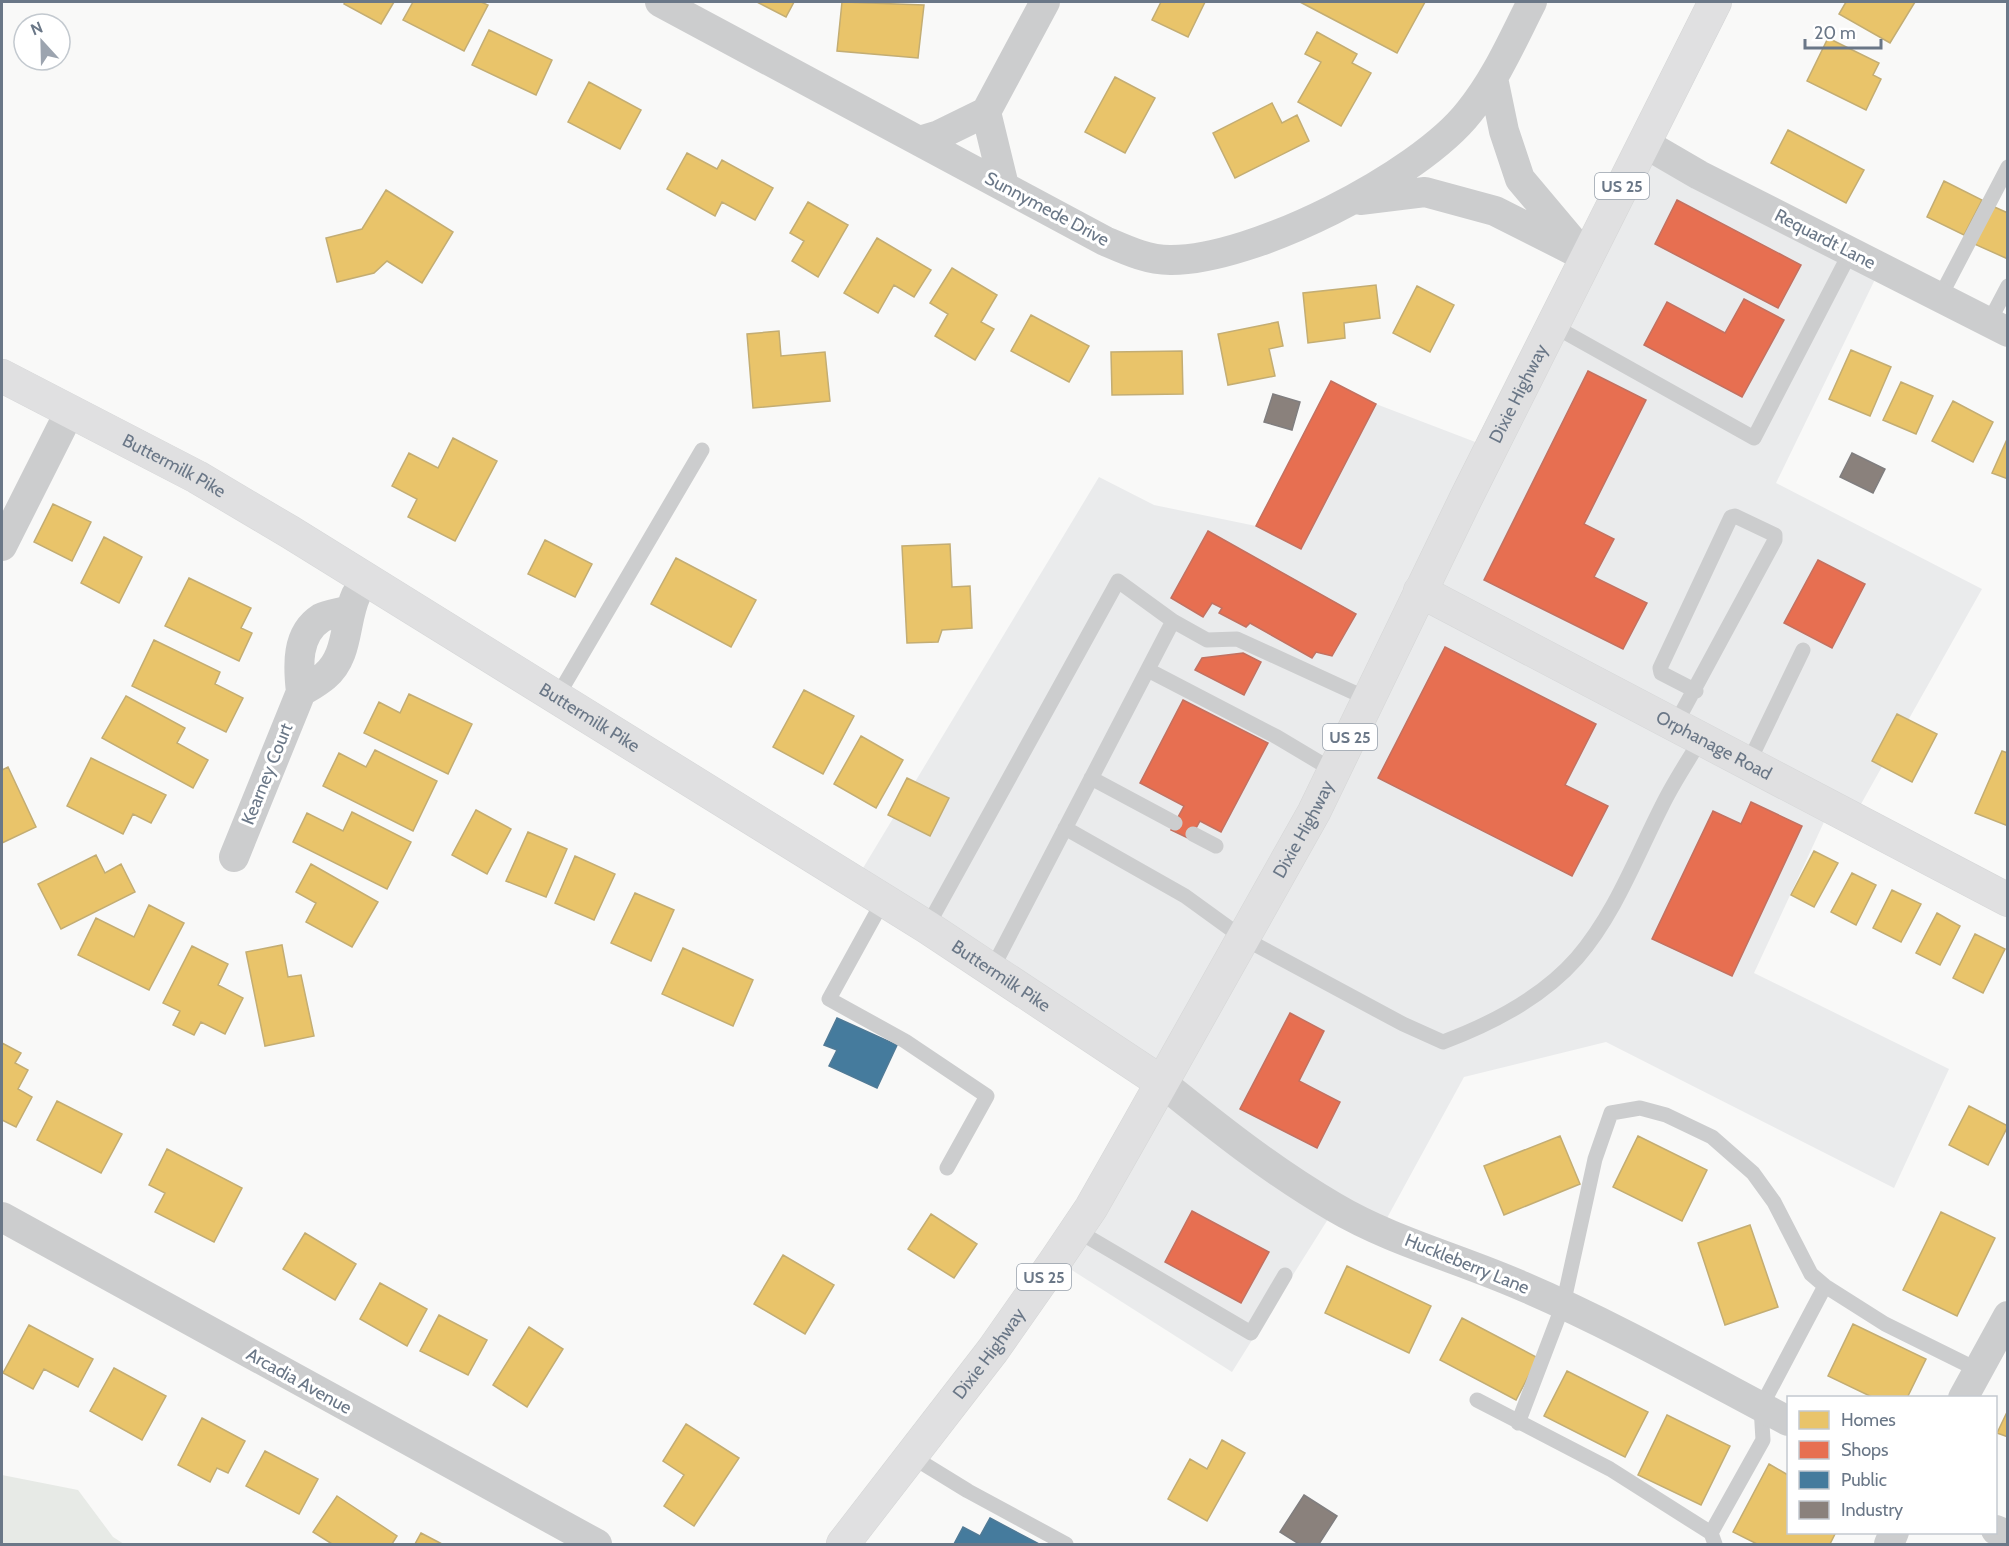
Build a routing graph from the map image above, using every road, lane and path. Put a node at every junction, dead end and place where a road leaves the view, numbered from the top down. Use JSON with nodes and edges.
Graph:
{"nodes":[{"id":1,"x":660,"y":2,"type":"edge"},
{"id":2,"x":1045,"y":2,"type":"edge"},
{"id":3,"x":1532,"y":2,"type":"edge"},
{"id":4,"x":1715,"y":2,"type":"edge"},
{"id":5,"x":1493,"y":78,"type":"junction"},
{"id":6,"x":986,"y":112,"type":"junction"},
{"id":7,"x":919,"y":141,"type":"junction"},
{"id":8,"x":1644,"y":143,"type":"junction"},
{"id":9,"x":2007,"y":167,"type":"edge"},
{"id":10,"x":1004,"y":186,"type":"junction"},
{"id":11,"x":1351,"y":202,"type":"junction"},
{"id":12,"x":1851,"y":251,"type":"junction"},
{"id":13,"x":1586,"y":257,"type":"junction"},
{"id":14,"x":2007,"y":286,"type":"edge"},
{"id":15,"x":1940,"y":297,"type":"junction"},
{"id":16,"x":1552,"y":325,"type":"junction"},
{"id":17,"x":1998,"y":327,"type":"edge"},
{"id":18,"x":2,"y":376,"type":"edge"},
{"id":19,"x":70,"y":411,"type":"junction"},
{"id":20,"x":702,"y":450,"type":"dead end"},
{"id":21,"x":2,"y":546,"type":"edge"},
{"id":22,"x":363,"y":578,"type":"junction"},
{"id":23,"x":1420,"y":591,"type":"junction"},
{"id":24,"x":349,"y":610,"type":"junction"},
{"id":25,"x":1173,"y":621,"type":"junction"},
{"id":26,"x":1803,"y":650,"type":"dead end"},
{"id":27,"x":1148,"y":670,"type":"junction"},
{"id":28,"x":1696,"y":691,"type":"junction"},
{"id":29,"x":301,"y":692,"type":"junction"},
{"id":30,"x":557,"y":697,"type":"junction"},
{"id":31,"x":1368,"y":699,"type":"junction"},
{"id":32,"x":1688,"y":732,"type":"junction"},
{"id":33,"x":1748,"y":764,"type":"junction"},
{"id":34,"x":1334,"y":771,"type":"junction"},
{"id":35,"x":1091,"y":778,"type":"junction"},
{"id":36,"x":1175,"y":823,"type":"dead end"},
{"id":37,"x":1065,"y":828,"type":"junction"},
{"id":38,"x":1193,"y":834,"type":"dead end"},
{"id":39,"x":1216,"y":846,"type":"dead end"},
{"id":40,"x":234,"y":857,"type":"dead end"},
{"id":41,"x":2007,"y":900,"type":"edge"},
{"id":42,"x":883,"y":901,"type":"junction"},
{"id":43,"x":927,"y":927,"type":"junction"},
{"id":44,"x":1243,"y":938,"type":"junction"},
{"id":45,"x":992,"y":969,"type":"junction"},
{"id":46,"x":1161,"y":1082,"type":"junction"},
{"id":47,"x":946,"y":1168,"type":"dead end"},
{"id":48,"x":2,"y":1217,"type":"edge"},
{"id":49,"x":1076,"y":1230,"type":"junction"},
{"id":50,"x":1285,"y":1275,"type":"dead end"},
{"id":51,"x":1825,"y":1286,"type":"junction"},
{"id":52,"x":1563,"y":1305,"type":"junction"},
{"id":53,"x":2007,"y":1316,"type":"edge"},
{"id":54,"x":1978,"y":1370,"type":"junction"},
{"id":55,"x":1964,"y":1396,"type":"edge"},
{"id":56,"x":1477,"y":1400,"type":"dead end"},
{"id":57,"x":1761,"y":1407,"type":"junction"},
{"id":58,"x":1787,"y":1420,"type":"edge"},
{"id":59,"x":1518,"y":1423,"type":"junction"},
{"id":60,"x":911,"y":1456,"type":"junction"},
{"id":61,"x":1713,"y":1539,"type":"edge"},
{"id":62,"x":597,"y":1545,"type":"edge"},
{"id":63,"x":843,"y":1545,"type":"edge"},
{"id":64,"x":1065,"y":1545,"type":"edge"}],
"edges":[{"from":1,"to":7,"type":"street","name":"Sunnymede Drive"},
{"from":2,"to":6,"type":"street"},
{"from":3,"to":5,"type":"street","name":"Sunnymede Drive"},
{"from":4,"to":8,"type":"main road","name":"Dixie Highway","number":"US 25"},
{"from":5,"to":11,"type":"street","name":"Sunnymede Drive"},
{"from":5,"to":13,"type":"street"},
{"from":6,"to":7,"type":"street"},
{"from":6,"to":10,"type":"street"},
{"from":7,"to":10,"type":"street","name":"Sunnymede Drive"},
{"from":8,"to":12,"type":"street","name":"Requardt Lane"},
{"from":8,"to":13,"type":"main road","name":"Dixie Highway","number":"US 25"},
{"from":9,"to":15,"type":"lane"},
{"from":10,"to":11,"type":"street","name":"Sunnymede Drive"},
{"from":11,"to":13,"type":"street"},
{"from":12,"to":15,"type":"street","name":"Requardt Lane"},
{"from":12,"to":16,"type":"lane"},
{"from":13,"to":16,"type":"main road","name":"Dixie Highway","number":"US 25"},
{"from":14,"to":17,"type":"lane"},
{"from":15,"to":17,"type":"street","name":"Requardt Lane"},
{"from":16,"to":23,"type":"main road","name":"Dixie Highway","number":"US 25"},
{"from":18,"to":19,"type":"main road","name":"Buttermilk Pike"},
{"from":19,"to":21,"type":"street"},
{"from":19,"to":22,"type":"main road","name":"Buttermilk Pike"},
{"from":20,"to":30,"type":"lane"},
{"from":22,"to":24,"type":"street"},
{"from":22,"to":30,"type":"main road","name":"Buttermilk Pike"},
{"from":23,"to":31,"type":"main road","name":"Dixie Highway","number":"US 25"},
{"from":23,"to":32,"type":"main road","name":"Orphanage Road"},
{"from":24,"to":29,"type":"street"},
{"from":24,"to":29,"type":"street","name":"Kearney Court"},
{"from":25,"to":27,"type":"lane"},
{"from":25,"to":31,"type":"lane"},
{"from":25,"to":43,"type":"lane"},
{"from":26,"to":33,"type":"lane"},
{"from":27,"to":34,"type":"lane"},
{"from":27,"to":35,"type":"lane"},
{"from":28,"to":28,"type":"lane"},
{"from":28,"to":32,"type":"lane"},
{"from":29,"to":40,"type":"street","name":"Kearney Court"},
{"from":30,"to":42,"type":"main road","name":"Buttermilk Pike"},
{"from":31,"to":34,"type":"main road","name":"Dixie Highway","number":"US 25"},
{"from":32,"to":33,"type":"main road","name":"Orphanage Road"},
{"from":32,"to":44,"type":"lane"},
{"from":33,"to":41,"type":"main road","name":"Orphanage Road"},
{"from":34,"to":44,"type":"main road","name":"Dixie Highway","number":"US 25"},
{"from":35,"to":36,"type":"lane"},
{"from":35,"to":37,"type":"lane"},
{"from":37,"to":44,"type":"lane"},
{"from":37,"to":45,"type":"lane"},
{"from":38,"to":39,"type":"lane"},
{"from":42,"to":43,"type":"main road","name":"Buttermilk Pike"},
{"from":42,"to":47,"type":"lane"},
{"from":43,"to":45,"type":"main road","name":"Buttermilk Pike"},
{"from":44,"to":46,"type":"main road","name":"Dixie Highway","number":"US 25"},
{"from":45,"to":46,"type":"main road","name":"Buttermilk Pike"},
{"from":46,"to":49,"type":"main road","name":"Dixie Highway","number":"US 25"},
{"from":46,"to":52,"type":"street","name":"Huckleberry Lane"},
{"from":48,"to":62,"type":"street","name":"Arcadia Avenue"},
{"from":49,"to":50,"type":"lane"},
{"from":49,"to":60,"type":"main road","name":"Dixie Highway","number":"US 25"},
{"from":51,"to":52,"type":"lane"},
{"from":51,"to":54,"type":"lane"},
{"from":51,"to":57,"type":"lane"},
{"from":52,"to":57,"type":"street","name":"Huckleberry Lane"},
{"from":52,"to":59,"type":"lane"},
{"from":53,"to":54,"type":"street"},
{"from":54,"to":55,"type":"street"},
{"from":56,"to":59,"type":"lane"},
{"from":57,"to":58,"type":"street","name":"Huckleberry Lane"},
{"from":57,"to":61,"type":"lane"},
{"from":59,"to":61,"type":"lane"},
{"from":60,"to":63,"type":"main road","name":"Dixie Highway","number":"US 25"},
{"from":60,"to":64,"type":"lane"}]}
